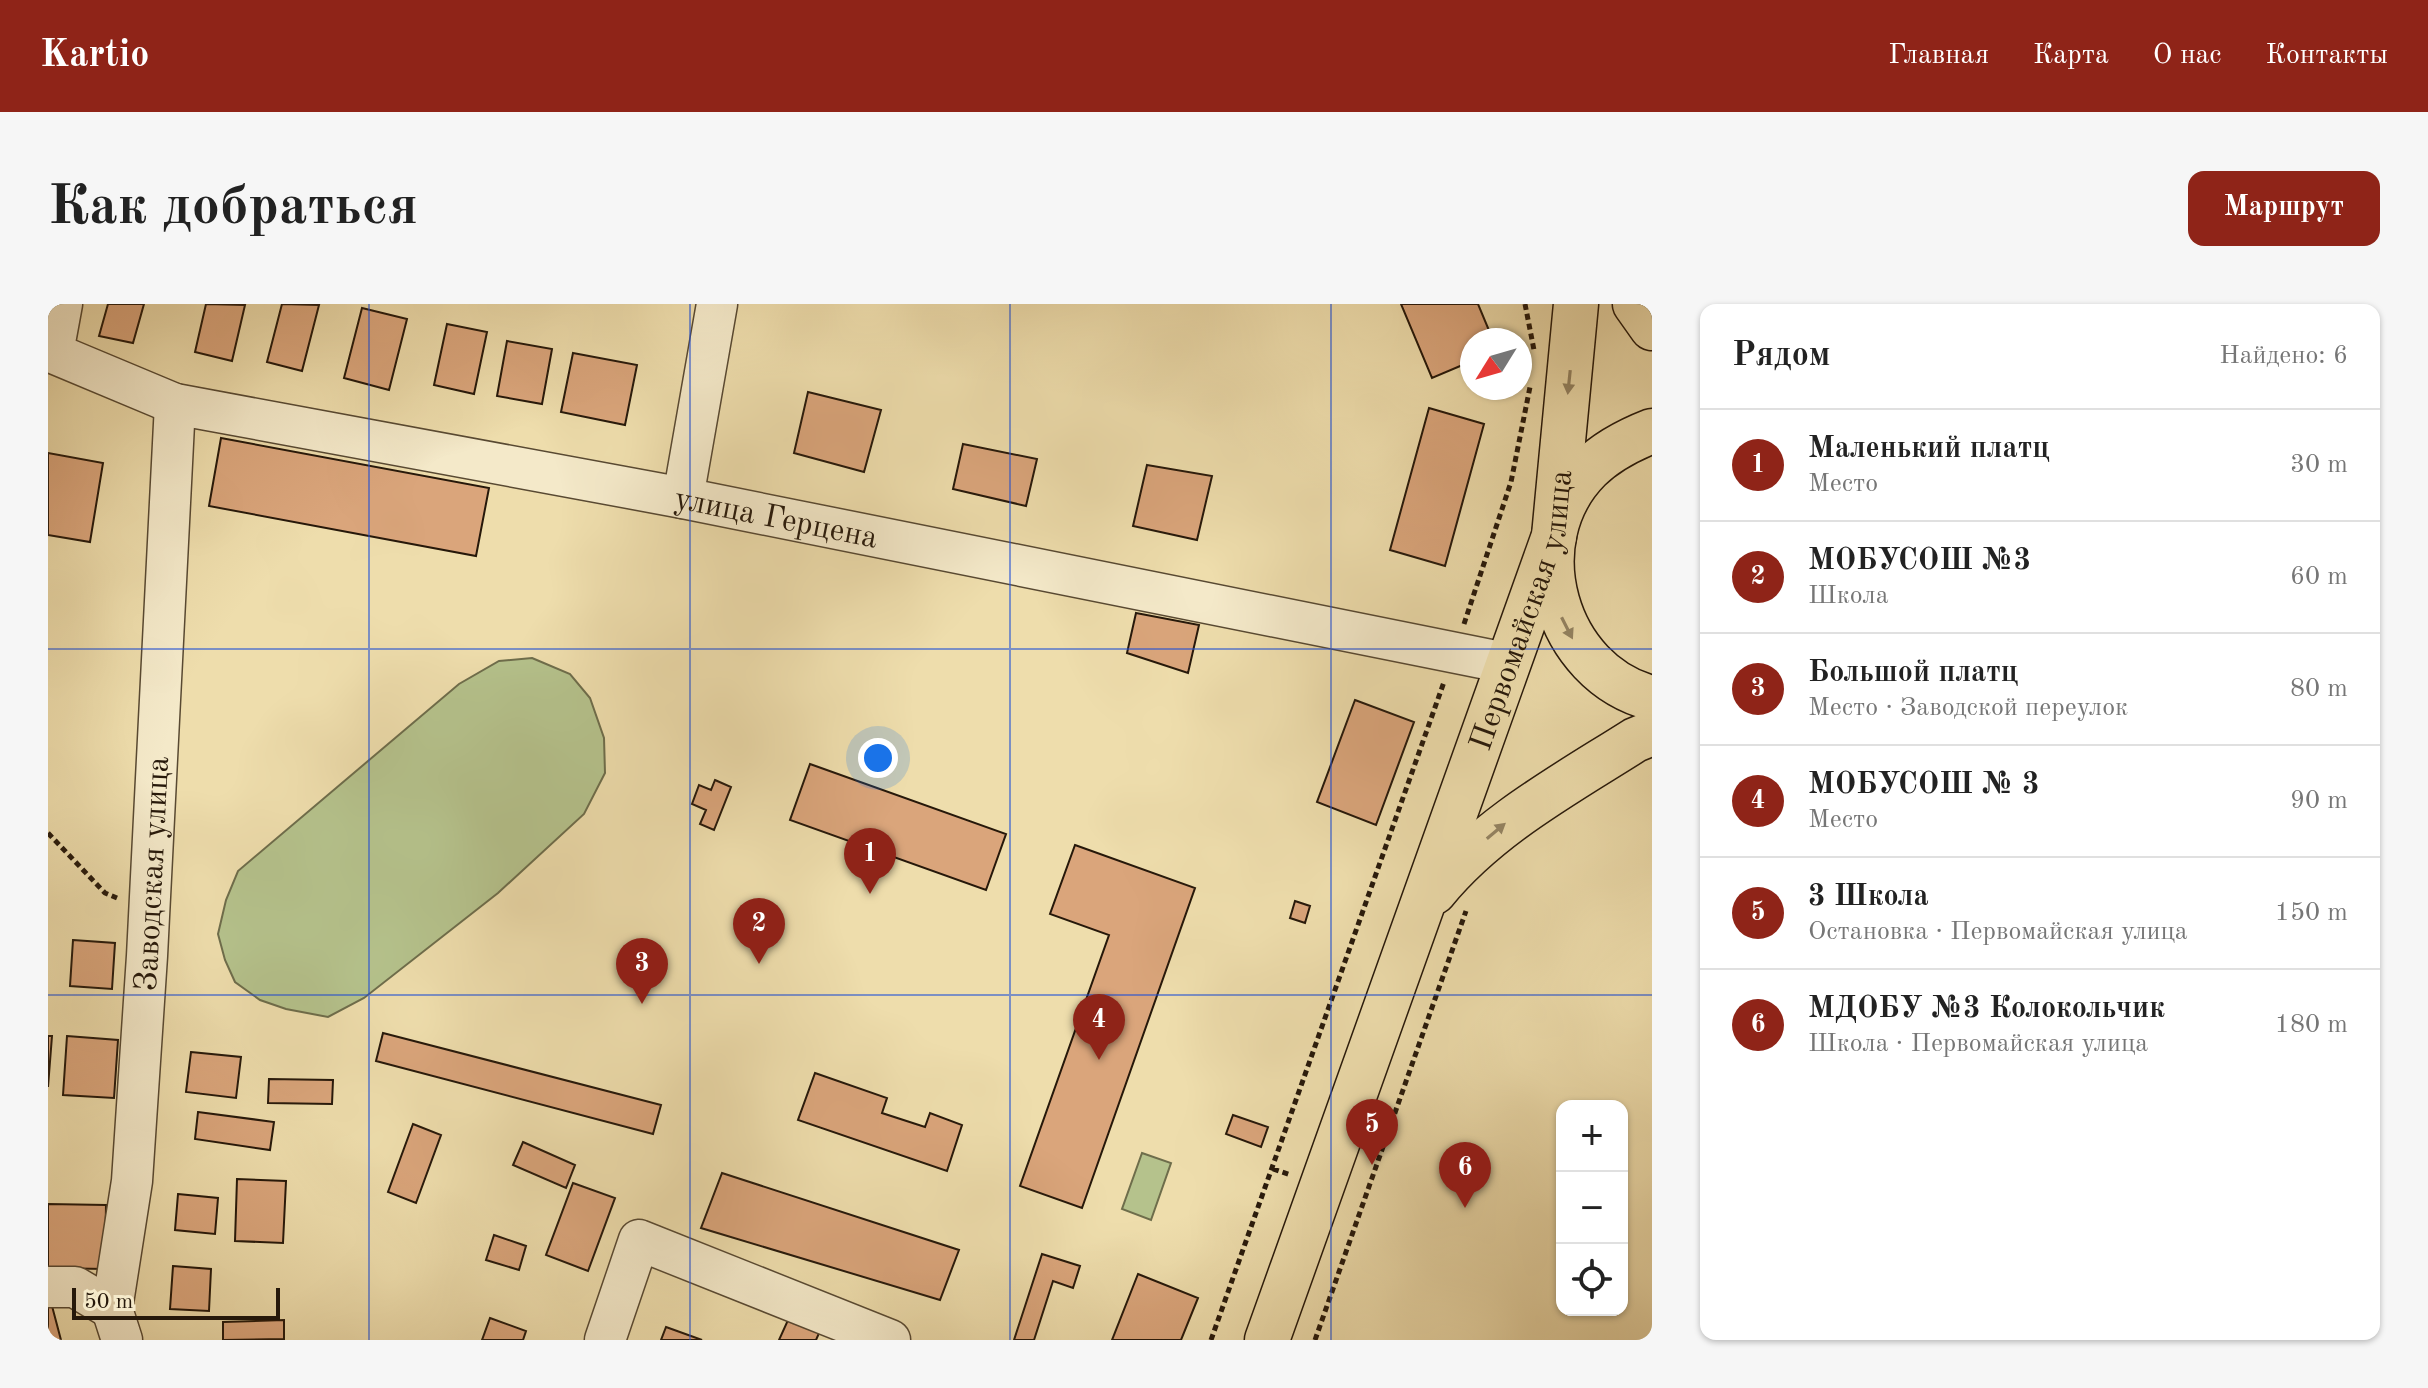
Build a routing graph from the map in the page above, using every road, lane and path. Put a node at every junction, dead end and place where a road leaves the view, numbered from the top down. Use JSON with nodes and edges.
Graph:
{"nodes":[{"id":1,"x":62,"y":304,"type":"edge"},
{"id":2,"x":717,"y":304,"type":"edge"},
{"id":3,"x":1525,"y":304,"type":"edge"},
{"id":4,"x":1576,"y":304,"type":"edge"},
{"id":5,"x":1635,"y":304,"type":"edge"},
{"id":6,"x":1652,"y":328,"type":"edge"},
{"id":7,"x":1536,"y":358,"type":"dead end"},
{"id":8,"x":1533,"y":374,"type":"dead end"},
{"id":9,"x":175,"y":404,"type":"junction"},
{"id":10,"x":1652,"y":431,"type":"edge"},
{"id":11,"x":683,"y":498,"type":"junction"},
{"id":12,"x":1554,"y":536,"type":"junction"},
{"id":13,"x":1454,"y":653,"type":"junction"},
{"id":14,"x":1506,"y":663,"type":"junction"},
{"id":15,"x":1652,"y":698,"type":"edge"},
{"id":16,"x":1652,"y":733,"type":"edge"},
{"id":17,"x":48,"y":833,"type":"edge"},
{"id":18,"x":1469,"y":902,"type":"dead end"},
{"id":19,"x":1422,"y":906,"type":"junction"},
{"id":20,"x":150,"y":914,"type":"junction"},
{"id":21,"x":48,"y":1287,"type":"edge"},
{"id":22,"x":117,"y":1324,"type":"edge"},
{"id":23,"x":605,"y":1340,"type":"edge"},
{"id":24,"x":890,"y":1340,"type":"edge"},
{"id":25,"x":1211,"y":1340,"type":"edge"},
{"id":26,"x":1267,"y":1340,"type":"edge"},
{"id":27,"x":1315,"y":1340,"type":"edge"}],
"edges":[{"from":1,"to":9,"type":"street","name":"улица Герцена"},
{"from":2,"to":11,"type":"street"},
{"from":3,"to":7,"type":"path"},
{"from":4,"to":12,"type":"main road","name":"Первомайская улица","one_way":true},
{"from":5,"to":6,"type":"main road"},
{"from":8,"to":13,"type":"path"},
{"from":9,"to":11,"type":"street","name":"улица Герцена"},
{"from":9,"to":20,"type":"street","name":"Заводская улица"},
{"from":10,"to":12,"type":"main road"},
{"from":11,"to":13,"type":"street","name":"улица Герцена"},
{"from":12,"to":14,"type":"main road","name":"Первомайская улица"},
{"from":12,"to":15,"type":"main road","one_way":true},
{"from":13,"to":14,"type":"street","name":"улица Герцена"},
{"from":13,"to":25,"type":"path"},
{"from":14,"to":19,"type":"main road","name":"Первомайская улица"},
{"from":19,"to":16,"type":"main road","name":"Первомайская улица","one_way":true},
{"from":17,"to":20,"type":"path"},
{"from":18,"to":27,"type":"path"},
{"from":19,"to":26,"type":"main road","name":"Первомайская улица"},
{"from":20,"to":22,"type":"street","name":"Заводская улица"},
{"from":21,"to":22,"type":"street"},
{"from":23,"to":24,"type":"street"}]}
